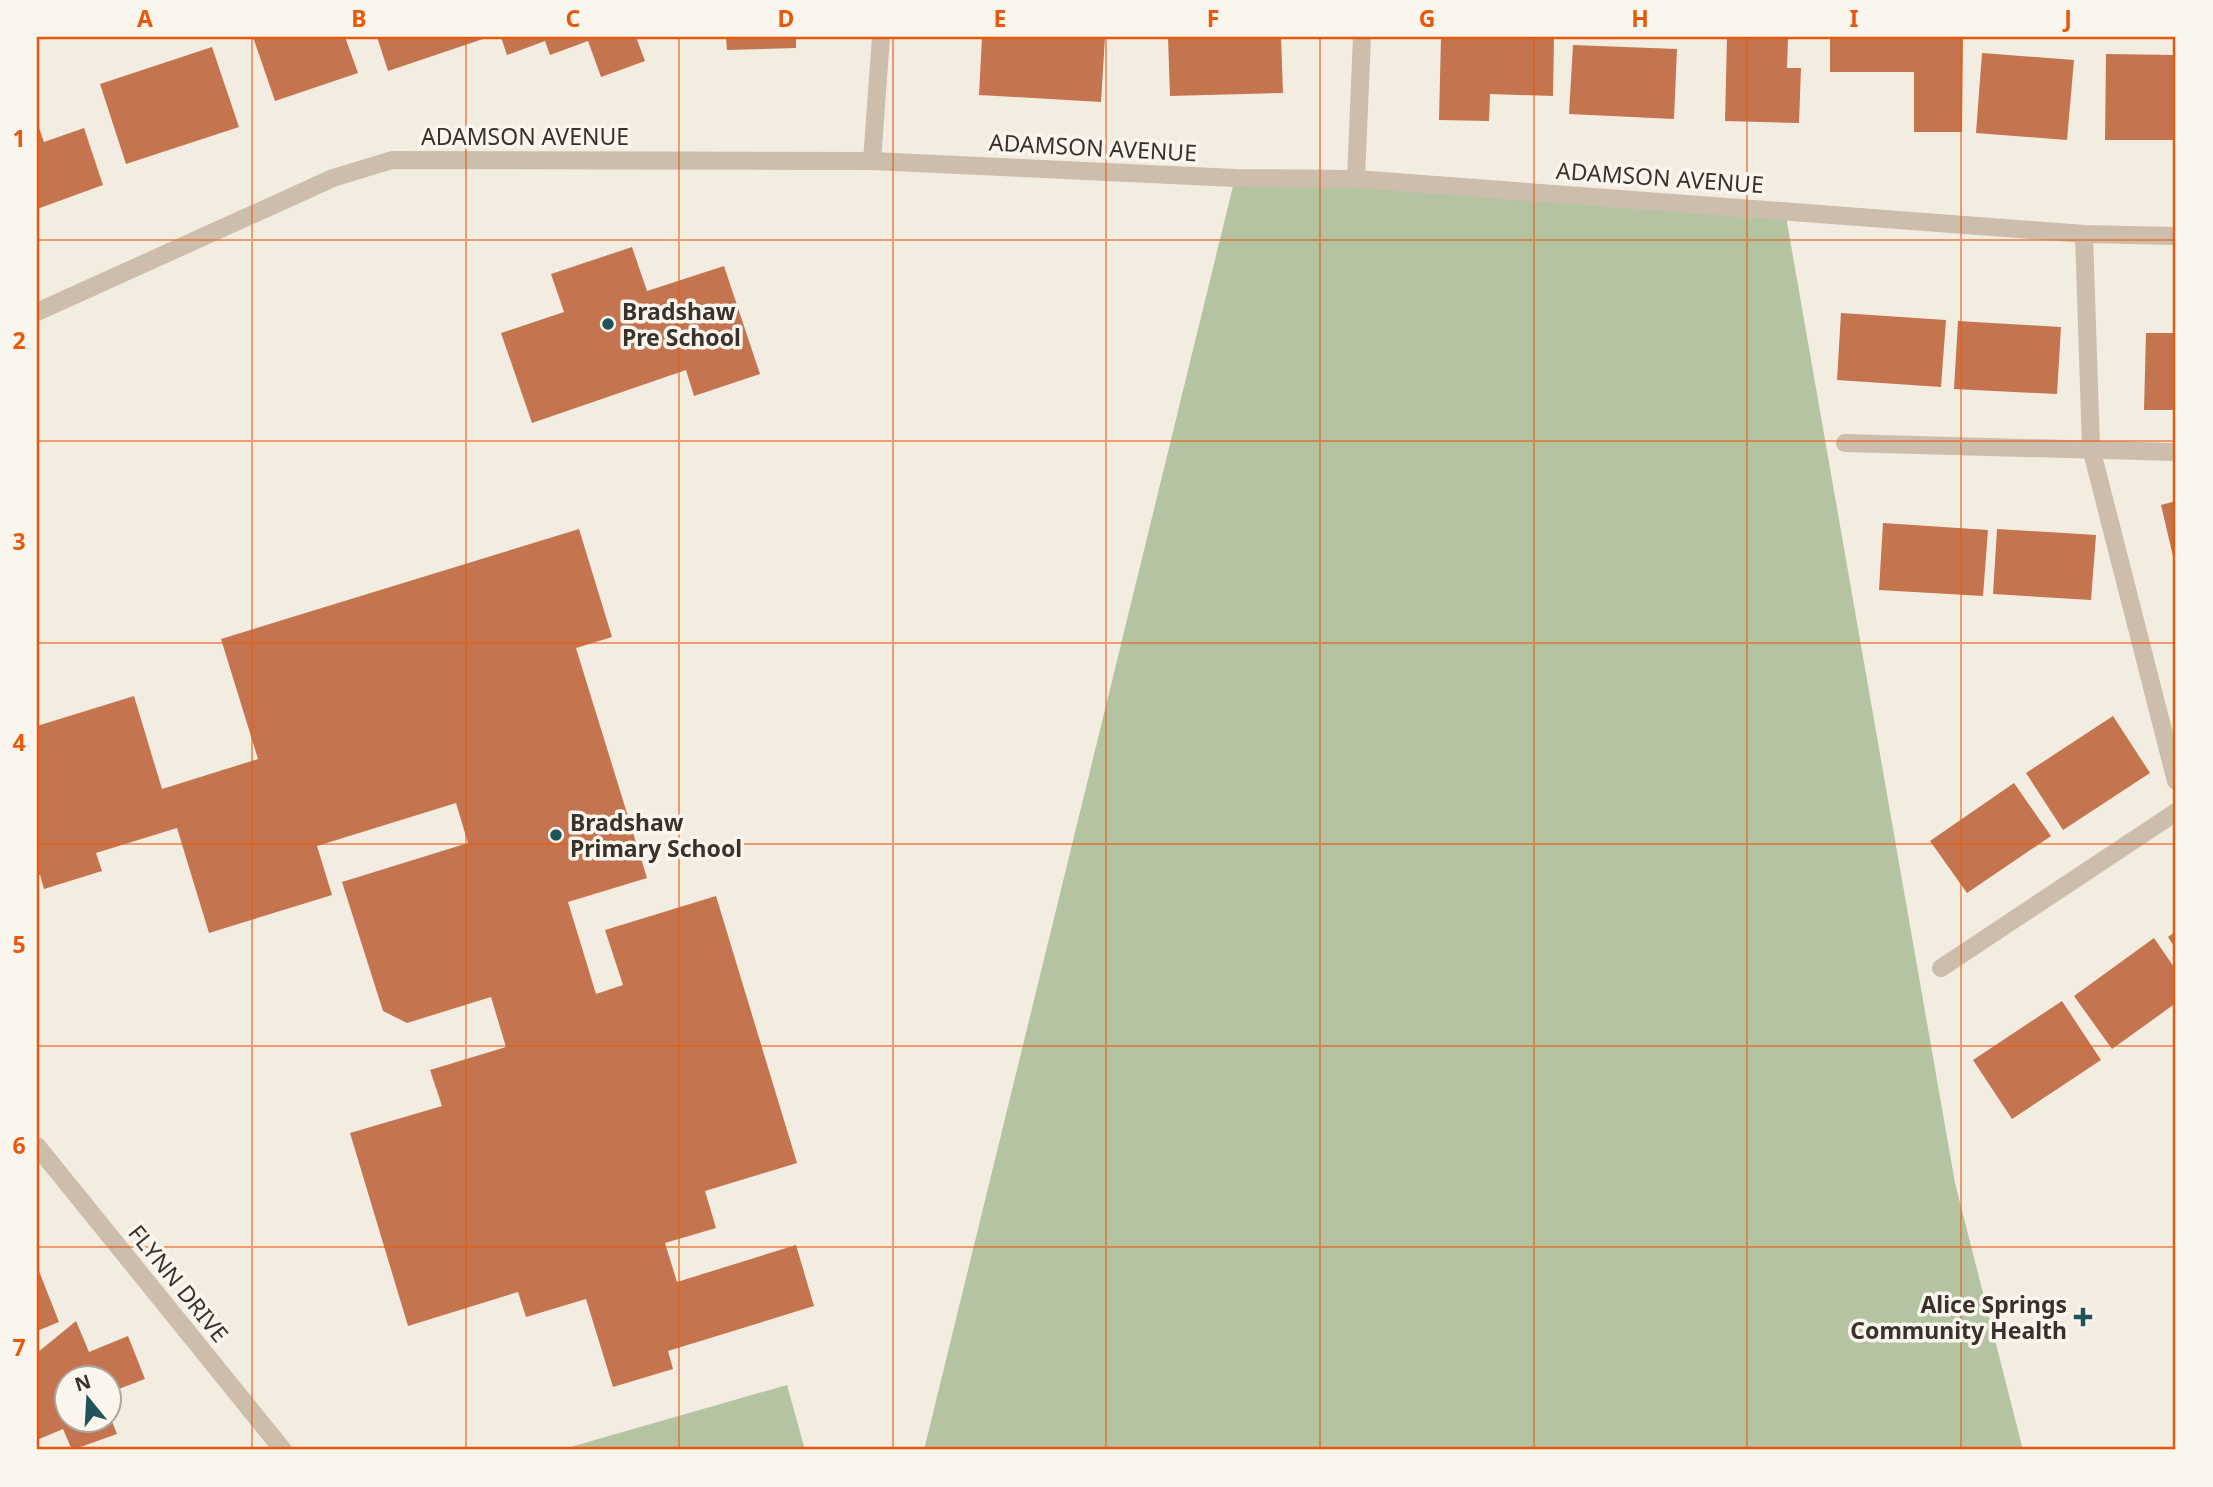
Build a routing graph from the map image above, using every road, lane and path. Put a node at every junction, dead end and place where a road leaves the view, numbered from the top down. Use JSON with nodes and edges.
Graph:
{"nodes":[{"id":1,"x":881,"y":37,"type":"edge"},
{"id":2,"x":1362,"y":37,"type":"edge"},
{"id":3,"x":873,"y":161,"type":"junction"},
{"id":4,"x":1356,"y":178,"type":"junction"},
{"id":5,"x":2084,"y":234,"type":"junction"},
{"id":6,"x":2176,"y":236,"type":"edge"},
{"id":7,"x":37,"y":312,"type":"edge"},
{"id":8,"x":1845,"y":443,"type":"dead end"},
{"id":9,"x":2091,"y":448,"type":"junction"},
{"id":10,"x":2176,"y":452,"type":"edge"},
{"id":11,"x":2176,"y":781,"type":"edge"},
{"id":12,"x":2176,"y":812,"type":"edge"},
{"id":13,"x":1941,"y":968,"type":"dead end"},
{"id":14,"x":37,"y":1146,"type":"edge"},
{"id":15,"x":283,"y":1450,"type":"edge"}],
"edges":[{"from":1,"to":3,"type":"street"},
{"from":2,"to":4,"type":"street"},
{"from":3,"to":4,"type":"street","name":"ADAMSON AVENUE"},
{"from":3,"to":7,"type":"street","name":"ADAMSON AVENUE"},
{"from":4,"to":5,"type":"street","name":"ADAMSON AVENUE"},
{"from":5,"to":6,"type":"street","name":"ADAMSON AVENUE"},
{"from":5,"to":9,"type":"street"},
{"from":8,"to":9,"type":"street"},
{"from":9,"to":10,"type":"street"},
{"from":9,"to":11,"type":"street"},
{"from":12,"to":13,"type":"street"},
{"from":14,"to":15,"type":"street","name":"FLYNN DRIVE"}]}
